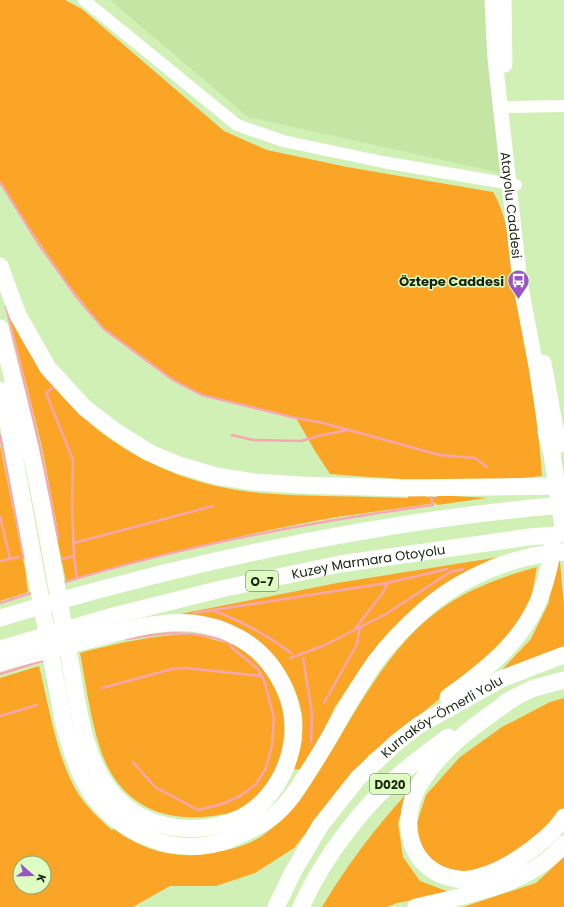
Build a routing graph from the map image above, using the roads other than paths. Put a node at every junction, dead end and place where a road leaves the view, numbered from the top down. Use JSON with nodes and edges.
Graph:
{"nodes":[{"id":1,"x":84,"y":0,"type":"edge"},
{"id":2,"x":492,"y":0,"type":"edge"},
{"id":3,"x":504,"y":0,"type":"edge"},
{"id":4,"x":564,"y":106,"type":"edge"},
{"id":5,"x":509,"y":107,"type":"junction"},
{"id":6,"x":512,"y":184,"type":"junction"},
{"id":7,"x":0,"y":266,"type":"edge"},
{"id":8,"x":0,"y":328,"type":"edge"},
{"id":9,"x":543,"y":363,"type":"junction"},
{"id":10,"x":0,"y":390,"type":"edge"},
{"id":11,"x":564,"y":409,"type":"edge"},
{"id":12,"x":546,"y":432,"type":"junction"},
{"id":13,"x":564,"y":480,"type":"edge"},
{"id":14,"x":564,"y":486,"type":"edge"},
{"id":15,"x":564,"y":505,"type":"edge"},
{"id":16,"x":564,"y":534,"type":"edge"},
{"id":17,"x":564,"y":552,"type":"edge"},
{"id":18,"x":0,"y":618,"type":"edge"},
{"id":19,"x":0,"y":649,"type":"edge"},
{"id":20,"x":564,"y":655,"type":"edge"},
{"id":21,"x":0,"y":663,"type":"edge"},
{"id":22,"x":564,"y":680,"type":"edge"},
{"id":23,"x":515,"y":697,"type":"junction"},
{"id":24,"x":419,"y":725,"type":"junction"},
{"id":25,"x":564,"y":817,"type":"edge"},
{"id":26,"x":564,"y":844,"type":"edge"},
{"id":27,"x":276,"y":907,"type":"edge"},
{"id":28,"x":301,"y":907,"type":"edge"},
{"id":29,"x":416,"y":907,"type":"edge"}],
"edges":[{"from":1,"to":6,"type":"street"},
{"from":2,"to":6,"type":"main road","name":"Atayolu Caddesi"},
{"from":3,"to":5,"type":"main road","name":"Atayolu Caddesi"},
{"from":4,"to":5,"type":"street"},
{"from":5,"to":6,"type":"main road","name":"Atayolu Caddesi"},
{"from":6,"to":9,"type":"main road","name":"Atayolu Caddesi"},
{"from":6,"to":12,"type":"main road","name":"Atayolu Caddesi"},
{"from":7,"to":14,"type":"highway"},
{"from":8,"to":21,"type":"highway"},
{"from":9,"to":11,"type":"highway"},
{"from":9,"to":13,"type":"highway"},
{"from":10,"to":17,"type":"highway"},
{"from":12,"to":16,"type":"highway"},
{"from":12,"to":24,"type":"highway"},
{"from":15,"to":18,"type":"highway","number":"O-7"},
{"from":16,"to":19,"type":"highway","name":"Kuzey Marmara Otoyolu","number":"O-7"},
{"from":20,"to":24,"type":"highway","name":"Kurnaköy-Ömerli Yolu","number":"D020"},
{"from":22,"to":23,"type":"highway","name":"Kurnaköy-Ömerli Yolu"},
{"from":23,"to":25,"type":"highway"},
{"from":23,"to":28,"type":"highway","name":"Kurnaköy-Ömerli Yolu","number":"D020"},
{"from":24,"to":27,"type":"highway","name":"Kurnaköy-Ömerli Yolu","number":"D020"},
{"from":26,"to":29,"type":"highway"}]}
